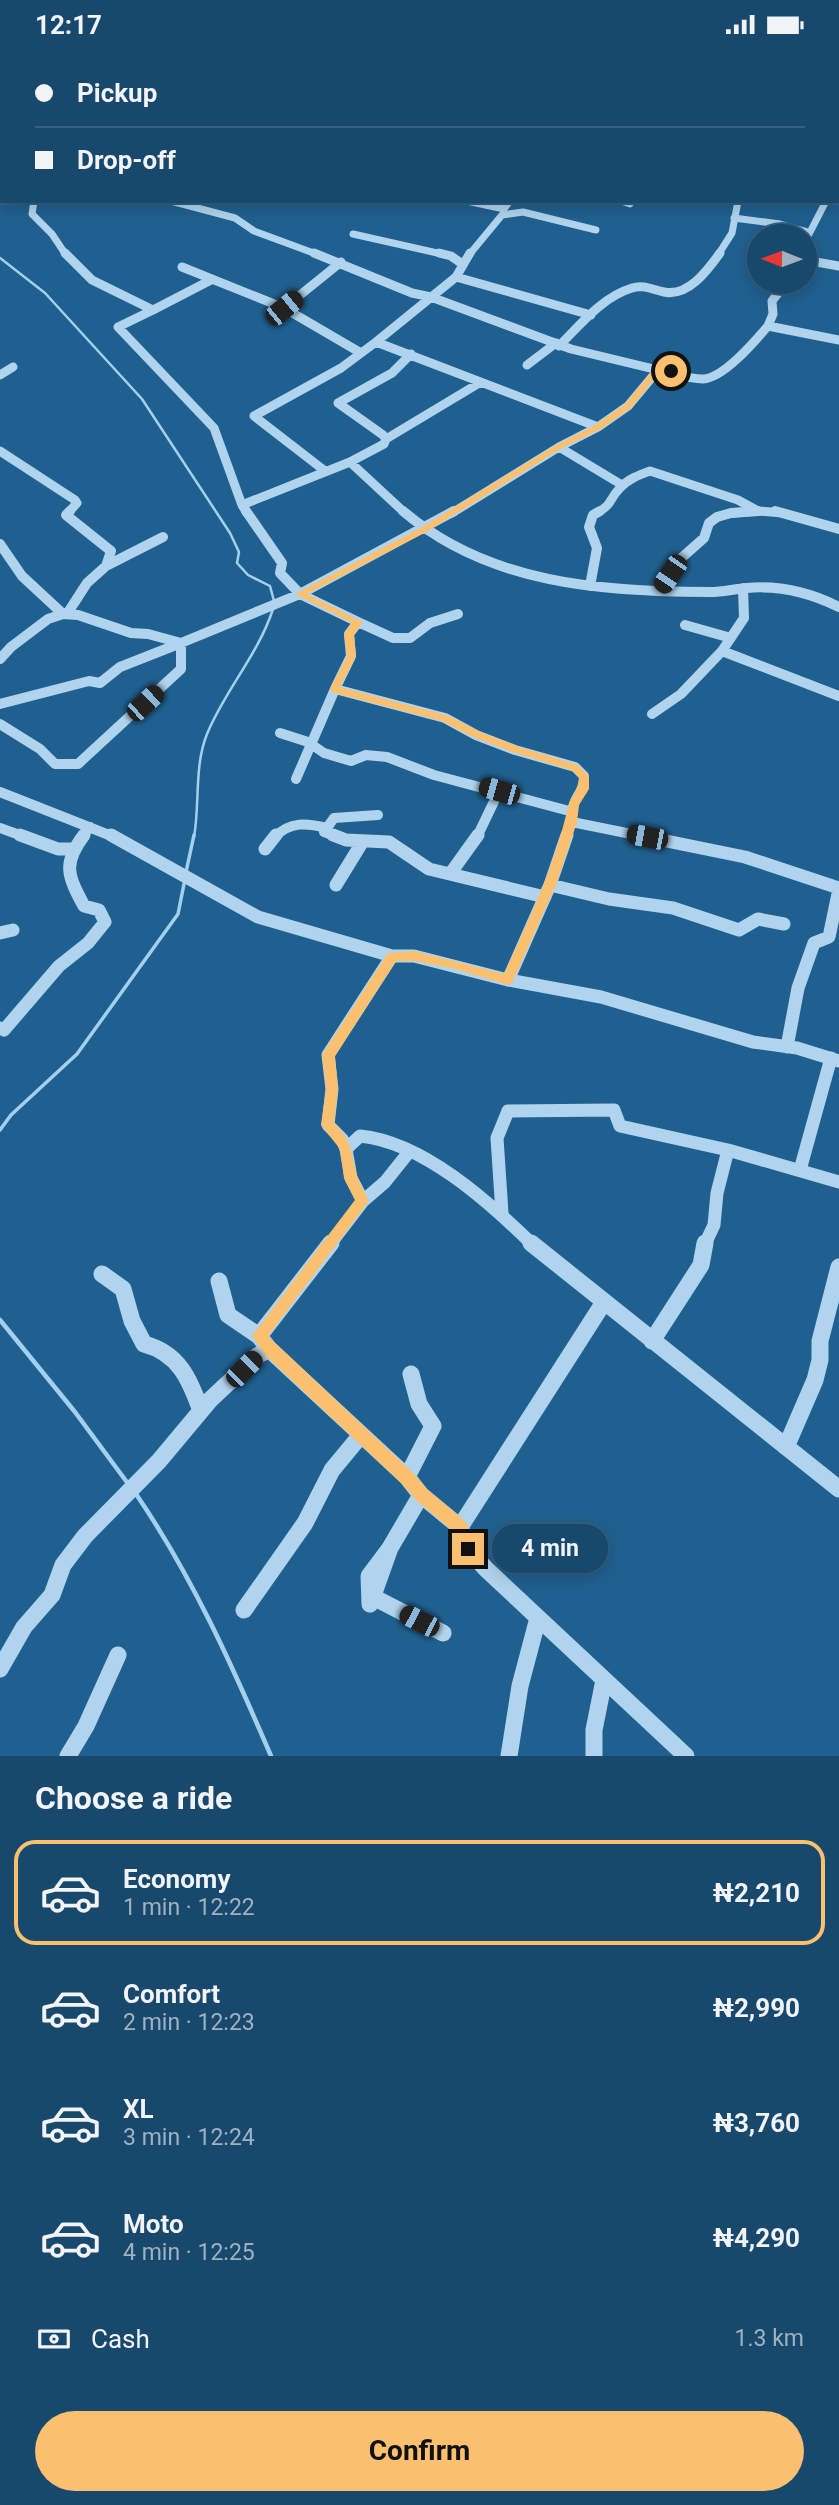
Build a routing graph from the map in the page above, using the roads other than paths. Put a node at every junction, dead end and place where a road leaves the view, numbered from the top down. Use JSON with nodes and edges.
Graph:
{"nodes":[{"id":1,"x":34,"y":203,"type":"edge"},
{"id":2,"x":179,"y":203,"type":"edge"},
{"id":3,"x":471,"y":203,"type":"edge"},
{"id":4,"x":509,"y":203,"type":"edge"},
{"id":5,"x":738,"y":203,"type":"edge"},
{"id":6,"x":826,"y":203,"type":"edge"},
{"id":7,"x":506,"y":210,"type":"junction"},
{"id":8,"x":734,"y":218,"type":"junction"},
{"id":9,"x":780,"y":224,"type":"edge"},
{"id":10,"x":813,"y":224,"type":"edge"},
{"id":11,"x":596,"y":230,"type":"dead end"},
{"id":12,"x":353,"y":234,"type":"dead end"},
{"id":13,"x":839,"y":256,"type":"edge"},
{"id":14,"x":817,"y":262,"type":"edge"},
{"id":15,"x":341,"y":263,"type":"junction"},
{"id":16,"x":461,"y":263,"type":"junction"},
{"id":17,"x":822,"y":263,"type":"junction"},
{"id":18,"x":839,"y":266,"type":"edge"},
{"id":19,"x":182,"y":267,"type":"dead end"},
{"id":20,"x":456,"y":277,"type":"junction"},
{"id":21,"x":211,"y":280,"type":"junction"},
{"id":22,"x":778,"y":294,"type":"edge"},
{"id":23,"x":431,"y":297,"type":"junction"},
{"id":24,"x":284,"y":308,"type":"junction"},
{"id":25,"x":153,"y":310,"type":"junction"},
{"id":26,"x":590,"y":314,"type":"junction"},
{"id":27,"x":768,"y":326,"type":"junction"},
{"id":28,"x":839,"y":340,"type":"edge"},
{"id":29,"x":376,"y":342,"type":"junction"},
{"id":30,"x":558,"y":344,"type":"junction"},
{"id":31,"x":361,"y":353,"type":"junction"},
{"id":32,"x":411,"y":354,"type":"junction"},
{"id":33,"x":527,"y":365,"type":"dead end"},
{"id":34,"x":12,"y":367,"type":"dead end"},
{"id":35,"x":657,"y":370,"type":"junction"},
{"id":36,"x":0,"y":375,"type":"edge"},
{"id":37,"x":481,"y":382,"type":"junction"},
{"id":38,"x":598,"y":427,"type":"junction"},
{"id":39,"x":386,"y":439,"type":"junction"},
{"id":40,"x":559,"y":447,"type":"junction"},
{"id":41,"x":0,"y":451,"type":"edge"},
{"id":42,"x":13,"y":462,"type":"junction"},
{"id":43,"x":349,"y":462,"type":"junction"},
{"id":44,"x":0,"y":464,"type":"edge"},
{"id":45,"x":325,"y":471,"type":"junction"},
{"id":46,"x":622,"y":485,"type":"junction"},
{"id":47,"x":242,"y":505,"type":"junction"},
{"id":48,"x":758,"y":511,"type":"junction"},
{"id":49,"x":425,"y":529,"type":"junction"},
{"id":50,"x":839,"y":529,"type":"edge"},
{"id":51,"x":163,"y":537,"type":"dead end"},
{"id":52,"x":0,"y":544,"type":"edge"},
{"id":53,"x":106,"y":566,"type":"junction"},
{"id":54,"x":590,"y":586,"type":"junction"},
{"id":55,"x":744,"y":588,"type":"junction"},
{"id":56,"x":659,"y":590,"type":"junction"},
{"id":57,"x":300,"y":594,"type":"junction"},
{"id":58,"x":839,"y":607,"type":"edge"},
{"id":59,"x":65,"y":614,"type":"junction"},
{"id":60,"x":458,"y":614,"type":"dead end"},
{"id":61,"x":358,"y":622,"type":"junction"},
{"id":62,"x":685,"y":625,"type":"dead end"},
{"id":63,"x":731,"y":638,"type":"junction"},
{"id":64,"x":181,"y":643,"type":"junction"},
{"id":65,"x":6,"y":646,"type":"edge"},
{"id":66,"x":722,"y":651,"type":"junction"},
{"id":67,"x":0,"y":659,"type":"edge"},
{"id":68,"x":335,"y":689,"type":"junction"},
{"id":69,"x":839,"y":696,"type":"edge"},
{"id":70,"x":0,"y":704,"type":"edge"},
{"id":71,"x":652,"y":714,"type":"dead end"},
{"id":72,"x":0,"y":725,"type":"edge"},
{"id":73,"x":280,"y":733,"type":"dead end"},
{"id":74,"x":312,"y":745,"type":"junction"},
{"id":75,"x":296,"y":779,"type":"dead end"},
{"id":76,"x":499,"y":791,"type":"junction"},
{"id":77,"x":0,"y":793,"type":"edge"},
{"id":78,"x":378,"y":815,"type":"dead end"},
{"id":79,"x":572,"y":817,"type":"junction"},
{"id":80,"x":90,"y":827,"type":"junction"},
{"id":81,"x":0,"y":828,"type":"edge"},
{"id":82,"x":327,"y":828,"type":"junction"},
{"id":83,"x":363,"y":841,"type":"junction"},
{"id":84,"x":72,"y":849,"type":"junction"},
{"id":85,"x":265,"y":849,"type":"dead end"},
{"id":86,"x":450,"y":874,"type":"junction"},
{"id":87,"x":336,"y":885,"type":"dead end"},
{"id":88,"x":839,"y":889,"type":"edge"},
{"id":89,"x":548,"y":891,"type":"junction"},
{"id":90,"x":784,"y":925,"type":"dead end"},
{"id":91,"x":820,"y":940,"type":"junction"},
{"id":92,"x":839,"y":946,"type":"edge"},
{"id":93,"x":392,"y":956,"type":"junction"},
{"id":94,"x":508,"y":980,"type":"junction"},
{"id":95,"x":0,"y":1028,"type":"edge"},
{"id":96,"x":787,"y":1047,"type":"junction"},
{"id":97,"x":835,"y":1060,"type":"edge"},
{"id":98,"x":346,"y":1149,"type":"junction"},
{"id":99,"x":729,"y":1150,"type":"junction"},
{"id":100,"x":408,"y":1151,"type":"junction"},
{"id":101,"x":800,"y":1170,"type":"junction"},
{"id":102,"x":839,"y":1182,"type":"edge"},
{"id":103,"x":363,"y":1201,"type":"junction"},
{"id":104,"x":502,"y":1213,"type":"junction"},
{"id":105,"x":839,"y":1267,"type":"edge"},
{"id":106,"x":102,"y":1274,"type":"dead end"},
{"id":107,"x":219,"y":1281,"type":"dead end"},
{"id":108,"x":604,"y":1302,"type":"junction"},
{"id":109,"x":652,"y":1341,"type":"junction"},
{"id":110,"x":264,"y":1343,"type":"junction"},
{"id":111,"x":411,"y":1374,"type":"dead end"},
{"id":112,"x":201,"y":1411,"type":"junction"},
{"id":113,"x":361,"y":1435,"type":"junction"},
{"id":114,"x":786,"y":1447,"type":"junction"},
{"id":115,"x":407,"y":1477,"type":"junction"},
{"id":116,"x":839,"y":1489,"type":"edge"},
{"id":117,"x":421,"y":1495,"type":"junction"},
{"id":118,"x":460,"y":1527,"type":"junction"},
{"id":119,"x":244,"y":1609,"type":"dead end"},
{"id":120,"x":538,"y":1618,"type":"junction"},
{"id":121,"x":443,"y":1633,"type":"dead end"},
{"id":122,"x":118,"y":1655,"type":"dead end"},
{"id":123,"x":0,"y":1669,"type":"edge"},
{"id":124,"x":604,"y":1680,"type":"junction"},
{"id":125,"x":68,"y":1756,"type":"edge"},
{"id":126,"x":509,"y":1756,"type":"edge"},
{"id":127,"x":594,"y":1756,"type":"edge"},
{"id":128,"x":686,"y":1756,"type":"edge"}],
"edges":[{"from":1,"to":25,"type":"street"},
{"from":2,"to":15,"type":"street"},
{"from":3,"to":7,"type":"street"},
{"from":4,"to":7,"type":"street"},
{"from":5,"to":8,"type":"street"},
{"from":6,"to":10,"type":"street"},
{"from":7,"to":11,"type":"street"},
{"from":7,"to":16,"type":"street"},
{"from":8,"to":9,"type":"street"},
{"from":8,"to":26,"type":"street"},
{"from":12,"to":16,"type":"street"},
{"from":13,"to":17,"type":"street"},
{"from":14,"to":17,"type":"street"},
{"from":15,"to":23,"type":"street"},
{"from":15,"to":24,"type":"street"},
{"from":16,"to":20,"type":"street"},
{"from":17,"to":18,"type":"street"},
{"from":19,"to":21,"type":"street"},
{"from":20,"to":23,"type":"street"},
{"from":20,"to":26,"type":"street"},
{"from":21,"to":24,"type":"street"},
{"from":21,"to":25,"type":"street"},
{"from":22,"to":27,"type":"street"},
{"from":23,"to":29,"type":"street"},
{"from":23,"to":30,"type":"street"},
{"from":24,"to":31,"type":"street"},
{"from":25,"to":47,"type":"street"},
{"from":26,"to":30,"type":"street"},
{"from":27,"to":28,"type":"street"},
{"from":27,"to":35,"type":"street"},
{"from":29,"to":31,"type":"street"},
{"from":29,"to":32,"type":"street"},
{"from":30,"to":33,"type":"street"},
{"from":30,"to":35,"type":"street"},
{"from":31,"to":45,"type":"street"},
{"from":32,"to":37,"type":"street"},
{"from":32,"to":39,"type":"street"},
{"from":34,"to":36,"type":"street"},
{"from":35,"to":38,"type":"street"},
{"from":37,"to":38,"type":"street"},
{"from":37,"to":39,"type":"street"},
{"from":38,"to":40,"type":"street"},
{"from":39,"to":43,"type":"street"},
{"from":40,"to":46,"type":"street"},
{"from":40,"to":49,"type":"street"},
{"from":41,"to":42,"type":"street"},
{"from":42,"to":44,"type":"street"},
{"from":42,"to":53,"type":"street"},
{"from":43,"to":45,"type":"street"},
{"from":43,"to":49,"type":"street"},
{"from":45,"to":47,"type":"street"},
{"from":46,"to":48,"type":"street"},
{"from":46,"to":54,"type":"street"},
{"from":47,"to":57,"type":"street"},
{"from":48,"to":50,"type":"street"},
{"from":48,"to":56,"type":"street"},
{"from":49,"to":54,"type":"street"},
{"from":49,"to":57,"type":"street"},
{"from":51,"to":53,"type":"street"},
{"from":52,"to":59,"type":"street"},
{"from":53,"to":59,"type":"street"},
{"from":54,"to":56,"type":"street"},
{"from":55,"to":56,"type":"street"},
{"from":55,"to":58,"type":"street"},
{"from":55,"to":63,"type":"street"},
{"from":57,"to":61,"type":"street"},
{"from":57,"to":64,"type":"street"},
{"from":59,"to":64,"type":"street"},
{"from":59,"to":65,"type":"street"},
{"from":60,"to":61,"type":"street"},
{"from":61,"to":68,"type":"street"},
{"from":62,"to":63,"type":"street"},
{"from":63,"to":66,"type":"street"},
{"from":64,"to":70,"type":"street"},
{"from":64,"to":72,"type":"street"},
{"from":65,"to":67,"type":"street"},
{"from":66,"to":69,"type":"street"},
{"from":66,"to":71,"type":"street"},
{"from":68,"to":74,"type":"street"},
{"from":68,"to":79,"type":"street"},
{"from":73,"to":74,"type":"street"},
{"from":74,"to":75,"type":"street"},
{"from":74,"to":76,"type":"street"},
{"from":76,"to":79,"type":"street"},
{"from":76,"to":86,"type":"street"},
{"from":77,"to":80,"type":"street"},
{"from":78,"to":82,"type":"street"},
{"from":79,"to":88,"type":"street"},
{"from":79,"to":89,"type":"street"},
{"from":80,"to":84,"type":"street"},
{"from":80,"to":93,"type":"street"},
{"from":81,"to":84,"type":"street"},
{"from":82,"to":83,"type":"street"},
{"from":82,"to":85,"type":"street"},
{"from":83,"to":86,"type":"street"},
{"from":83,"to":87,"type":"street"},
{"from":84,"to":95,"type":"street"},
{"from":86,"to":89,"type":"street"},
{"from":88,"to":91,"type":"street"},
{"from":89,"to":90,"type":"street"},
{"from":89,"to":94,"type":"street"},
{"from":91,"to":92,"type":"street"},
{"from":91,"to":96,"type":"street"},
{"from":93,"to":94,"type":"street"},
{"from":93,"to":98,"type":"street"},
{"from":94,"to":96,"type":"street"},
{"from":96,"to":97,"type":"street"},
{"from":97,"to":101,"type":"street"},
{"from":98,"to":100,"type":"street"},
{"from":98,"to":103,"type":"street"},
{"from":99,"to":101,"type":"street"},
{"from":99,"to":104,"type":"street"},
{"from":99,"to":109,"type":"street"},
{"from":100,"to":103,"type":"street"},
{"from":100,"to":104,"type":"street"},
{"from":101,"to":102,"type":"street"},
{"from":103,"to":110,"type":"street"},
{"from":104,"to":108,"type":"street"},
{"from":105,"to":114,"type":"street"},
{"from":106,"to":112,"type":"street"},
{"from":107,"to":110,"type":"street"},
{"from":108,"to":109,"type":"street"},
{"from":108,"to":118,"type":"street"},
{"from":109,"to":114,"type":"street"},
{"from":110,"to":112,"type":"street"},
{"from":110,"to":113,"type":"street"},
{"from":111,"to":115,"type":"street"},
{"from":112,"to":123,"type":"street"},
{"from":113,"to":115,"type":"street"},
{"from":113,"to":119,"type":"street"},
{"from":114,"to":116,"type":"street"},
{"from":115,"to":117,"type":"street"},
{"from":117,"to":118,"type":"street"},
{"from":117,"to":121,"type":"street"},
{"from":118,"to":120,"type":"street"},
{"from":120,"to":124,"type":"street"},
{"from":120,"to":126,"type":"street"},
{"from":122,"to":125,"type":"street"},
{"from":124,"to":127,"type":"street"},
{"from":124,"to":128,"type":"street"}]}
